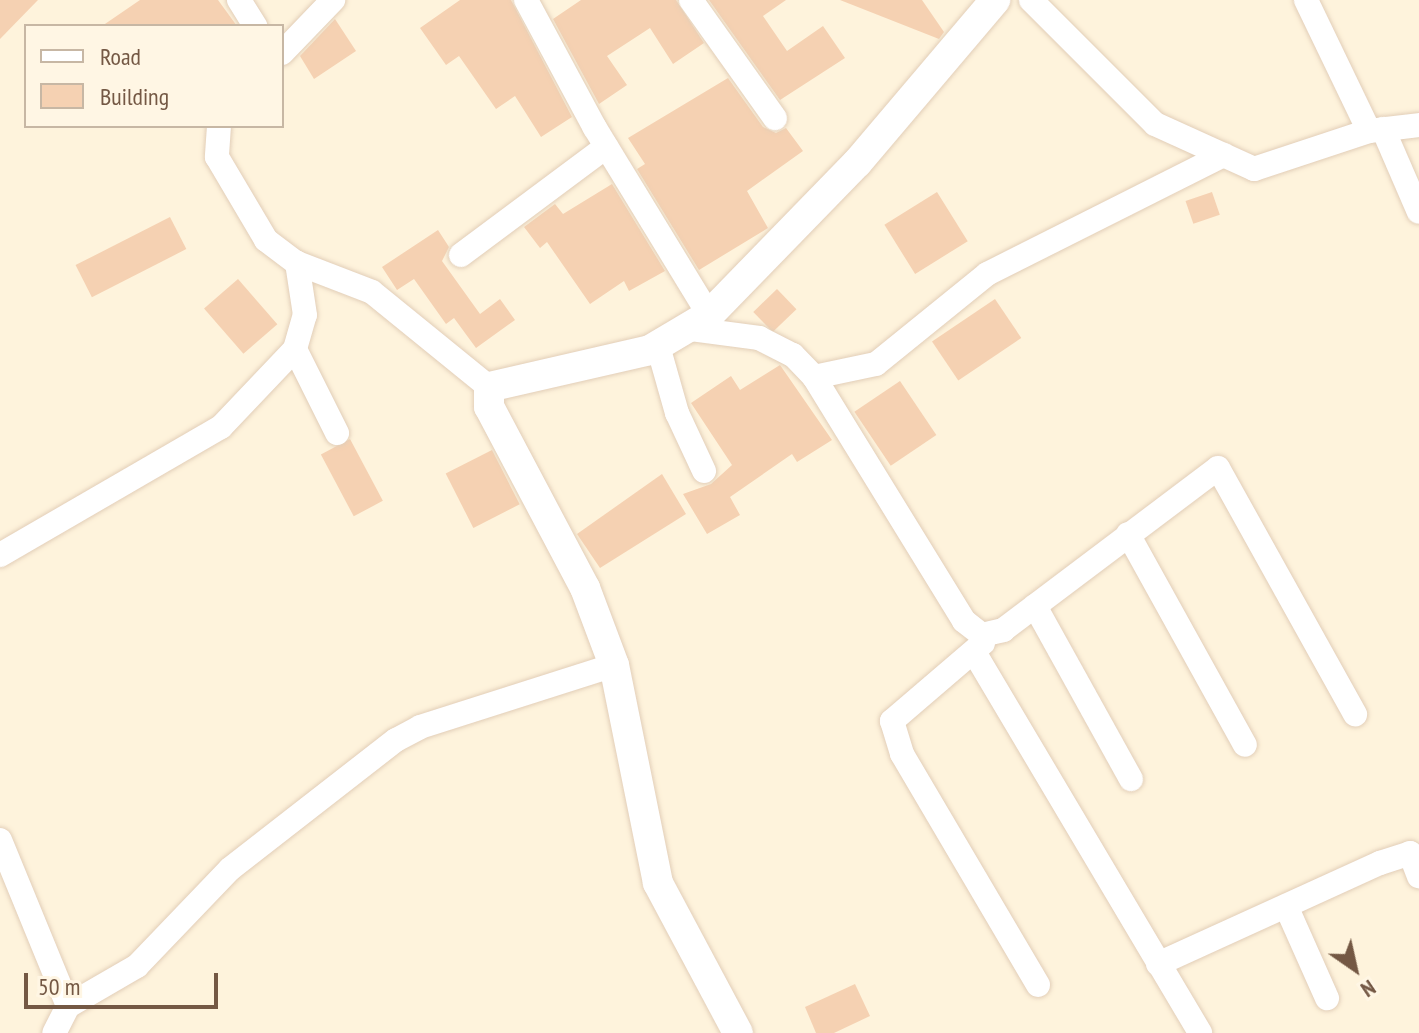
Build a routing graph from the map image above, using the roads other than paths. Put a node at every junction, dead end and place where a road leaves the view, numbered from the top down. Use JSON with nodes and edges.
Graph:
{"nodes":[{"id":1,"x":239,"y":0,"type":"edge"},
{"id":2,"x":333,"y":0,"type":"edge"},
{"id":3,"x":526,"y":0,"type":"edge"},
{"id":4,"x":691,"y":0,"type":"edge"},
{"id":5,"x":995,"y":0,"type":"edge"},
{"id":6,"x":1031,"y":0,"type":"edge"},
{"id":7,"x":1306,"y":0,"type":"edge"},
{"id":8,"x":254,"y":24,"type":"edge"},
{"id":9,"x":284,"y":51,"type":"edge"},
{"id":10,"x":775,"y":118,"type":"dead end"},
{"id":11,"x":1419,"y":125,"type":"edge"},
{"id":12,"x":219,"y":128,"type":"edge"},
{"id":13,"x":1376,"y":130,"type":"junction"},
{"id":14,"x":606,"y":147,"type":"junction"},
{"id":15,"x":1224,"y":155,"type":"junction"},
{"id":16,"x":1419,"y":212,"type":"edge"},
{"id":17,"x":461,"y":255,"type":"dead end"},
{"id":18,"x":297,"y":263,"type":"junction"},
{"id":19,"x":700,"y":322,"type":"junction"},
{"id":20,"x":658,"y":346,"type":"junction"},
{"id":21,"x":295,"y":349,"type":"junction"},
{"id":22,"x":814,"y":377,"type":"junction"},
{"id":23,"x":489,"y":387,"type":"junction"},
{"id":24,"x":337,"y":433,"type":"dead end"},
{"id":25,"x":704,"y":471,"type":"dead end"},
{"id":26,"x":1128,"y":534,"type":"junction"},
{"id":27,"x":0,"y":555,"type":"edge"},
{"id":28,"x":1035,"y":606,"type":"junction"},
{"id":29,"x":993,"y":635,"type":"junction"},
{"id":30,"x":974,"y":652,"type":"junction"},
{"id":31,"x":614,"y":665,"type":"junction"},
{"id":32,"x":1355,"y":714,"type":"dead end"},
{"id":33,"x":1245,"y":745,"type":"dead end"},
{"id":34,"x":1131,"y":779,"type":"dead end"},
{"id":35,"x":0,"y":840,"type":"edge"},
{"id":36,"x":1419,"y":876,"type":"edge"},
{"id":37,"x":1286,"y":906,"type":"junction"},
{"id":38,"x":1158,"y":964,"type":"junction"},
{"id":39,"x":1038,"y":985,"type":"dead end"},
{"id":40,"x":1327,"y":998,"type":"dead end"},
{"id":41,"x":68,"y":1006,"type":"junction"},
{"id":42,"x":54,"y":1033,"type":"edge"},
{"id":43,"x":738,"y":1033,"type":"edge"},
{"id":44,"x":1200,"y":1033,"type":"edge"}],
"edges":[{"from":1,"to":8,"type":"street"},
{"from":2,"to":9,"type":"street"},
{"from":3,"to":14,"type":"street"},
{"from":4,"to":10,"type":"street"},
{"from":5,"to":19,"type":"street"},
{"from":6,"to":15,"type":"street"},
{"from":7,"to":13,"type":"street"},
{"from":11,"to":13,"type":"street"},
{"from":12,"to":18,"type":"street"},
{"from":13,"to":15,"type":"street"},
{"from":13,"to":16,"type":"street"},
{"from":14,"to":17,"type":"street"},
{"from":14,"to":19,"type":"street"},
{"from":15,"to":22,"type":"street"},
{"from":18,"to":21,"type":"street"},
{"from":18,"to":23,"type":"street"},
{"from":19,"to":20,"type":"street"},
{"from":19,"to":22,"type":"street"},
{"from":20,"to":23,"type":"street"},
{"from":20,"to":25,"type":"street"},
{"from":21,"to":24,"type":"street"},
{"from":21,"to":27,"type":"street"},
{"from":22,"to":29,"type":"street"},
{"from":23,"to":31,"type":"street"},
{"from":26,"to":28,"type":"street"},
{"from":26,"to":32,"type":"street"},
{"from":26,"to":33,"type":"street"},
{"from":28,"to":29,"type":"street"},
{"from":28,"to":34,"type":"street"},
{"from":29,"to":30,"type":"street"},
{"from":30,"to":38,"type":"street"},
{"from":30,"to":39,"type":"street"},
{"from":31,"to":41,"type":"street"},
{"from":31,"to":43,"type":"street"},
{"from":35,"to":41,"type":"street"},
{"from":36,"to":37,"type":"street"},
{"from":37,"to":38,"type":"street"},
{"from":37,"to":40,"type":"street"},
{"from":38,"to":44,"type":"street"},
{"from":41,"to":42,"type":"street"}]}
